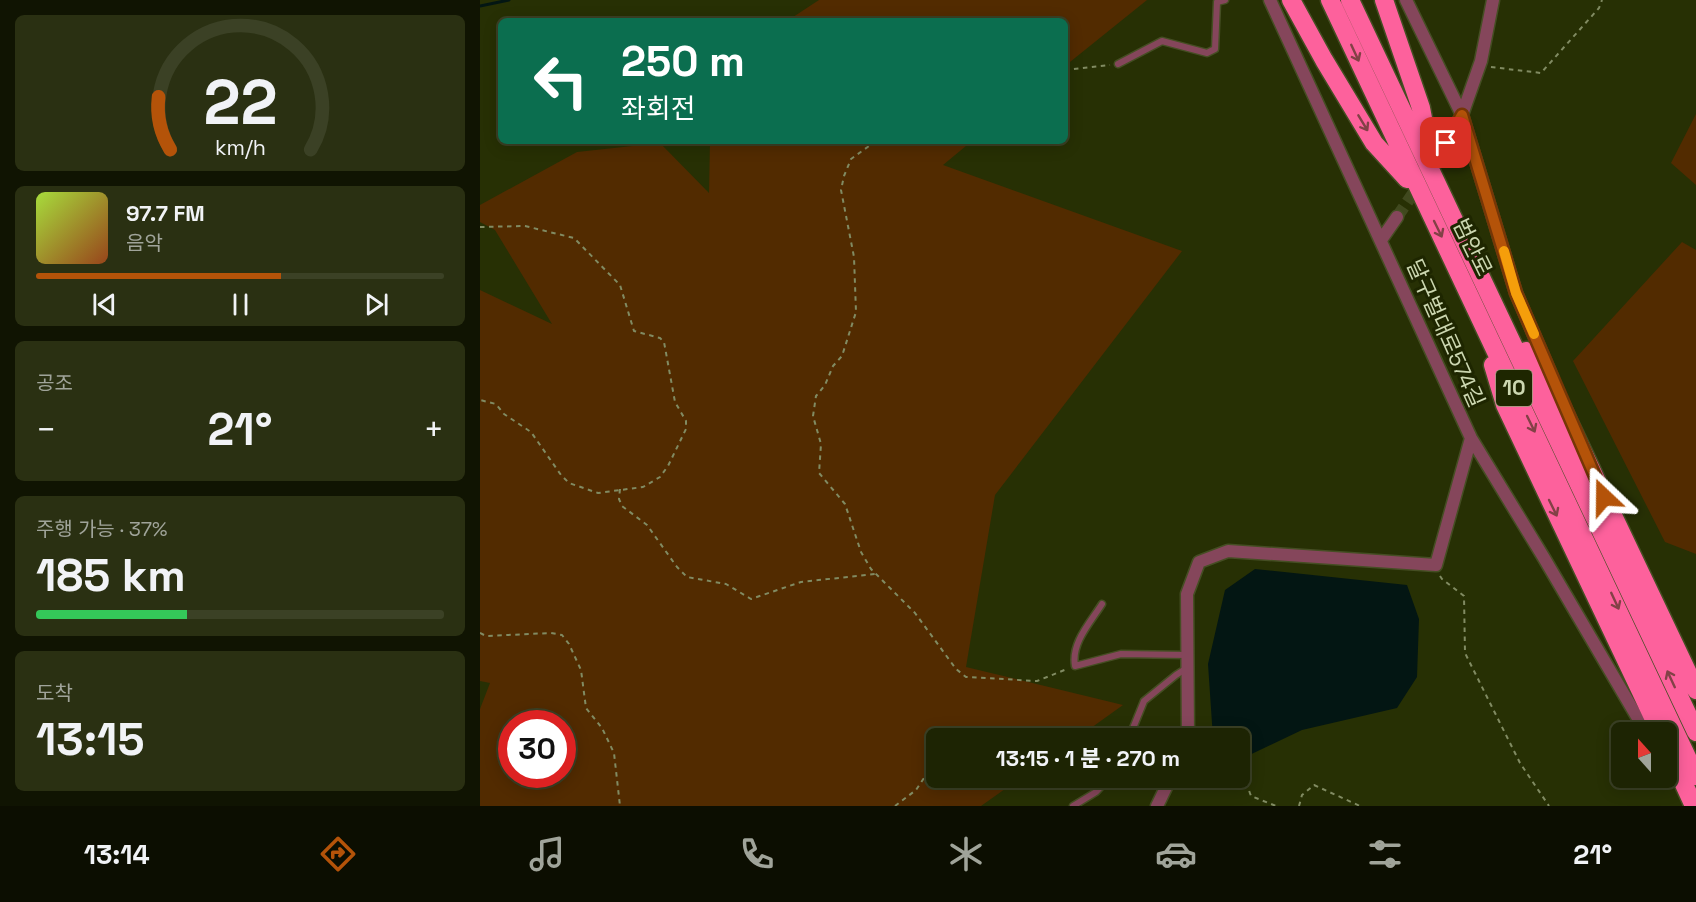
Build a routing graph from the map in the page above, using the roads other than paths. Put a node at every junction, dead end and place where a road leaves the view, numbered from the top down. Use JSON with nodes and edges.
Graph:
{"nodes":[{"id":1,"x":1225,"y":0,"type":"edge"},
{"id":2,"x":1270,"y":0,"type":"edge"},
{"id":3,"x":1292,"y":0,"type":"edge"},
{"id":4,"x":1330,"y":0,"type":"edge"},
{"id":5,"x":1350,"y":0,"type":"edge"},
{"id":6,"x":1384,"y":0,"type":"edge"},
{"id":7,"x":1406,"y":0,"type":"edge"},
{"id":8,"x":1493,"y":0,"type":"edge"},
{"id":9,"x":1118,"y":64,"type":"road end"},
{"id":10,"x":1462,"y":115,"type":"junction"},
{"id":11,"x":1446,"y":143,"type":"tunnel mouth"},
{"id":12,"x":1435,"y":179,"type":"junction"},
{"id":13,"x":1422,"y":195,"type":"junction"},
{"id":14,"x":1397,"y":217,"type":"tunnel mouth"},
{"id":15,"x":1382,"y":240,"type":"junction"},
{"id":16,"x":1499,"y":314,"type":"junction"},
{"id":17,"x":1480,"y":317,"type":"junction"},
{"id":18,"x":1471,"y":438,"type":"junction"},
{"id":19,"x":1604,"y":497,"type":"junction"},
{"id":20,"x":1102,"y":604,"type":"dead end"},
{"id":21,"x":1187,"y":655,"type":"junction"},
{"id":22,"x":1187,"y":668,"type":"junction"},
{"id":23,"x":1696,"y":690,"type":"edge"},
{"id":24,"x":1640,"y":722,"type":"edge"},
{"id":25,"x":1655,"y":722,"type":"edge"},
{"id":26,"x":1134,"y":728,"type":"edge"},
{"id":27,"x":1188,"y":728,"type":"edge"},
{"id":28,"x":1696,"y":732,"type":"edge"},
{"id":29,"x":1677,"y":769,"type":"edge"},
{"id":30,"x":1696,"y":776,"type":"edge"},
{"id":31,"x":1100,"y":788,"type":"edge"},
{"id":32,"x":1166,"y":788,"type":"edge"},
{"id":33,"x":1677,"y":788,"type":"edge"},
{"id":34,"x":1073,"y":806,"type":"edge"},
{"id":35,"x":1157,"y":806,"type":"edge"},
{"id":36,"x":1686,"y":806,"type":"edge"},
{"id":37,"x":1694,"y":806,"type":"edge"}],
"edges":[{"from":1,"to":9,"type":"lane"},
{"from":2,"to":15,"type":"street","name":"달구벌대로574길"},
{"from":3,"to":13,"type":"highway","one_way":true},
{"from":4,"to":13,"type":"highway","name":"범안로","number":"10","one_way":true},
{"from":5,"to":12,"type":"highway","name":"범안로","number":"10"},
{"from":6,"to":12,"type":"highway"},
{"from":7,"to":10,"type":"street"},
{"from":8,"to":10,"type":"street"},
{"from":10,"to":11,"type":"street"},
{"from":10,"to":19,"type":"street"},
{"from":12,"to":16,"type":"highway","name":"범안로","number":"10"},
{"from":13,"to":17,"type":"highway","name":"범안로","number":"10","one_way":true},
{"from":14,"to":15,"type":"street"},
{"from":15,"to":18,"type":"street","name":"달구벌대로574길"},
{"from":16,"to":19,"type":"highway"},
{"from":28,"to":16,"type":"highway","name":"범안로","number":"10","one_way":true},
{"from":17,"to":25,"type":"highway","one_way":true},
{"from":17,"to":30,"type":"highway","name":"범안로","number":"10","one_way":true},
{"from":18,"to":21,"type":"street"},
{"from":18,"to":24,"type":"street","name":"달구벌대로574길"},
{"from":19,"to":23,"type":"highway"},
{"from":20,"to":21,"type":"lane"},
{"from":21,"to":22,"type":"street"},
{"from":22,"to":26,"type":"lane"},
{"from":22,"to":27,"type":"street"},
{"from":29,"to":37,"type":"highway"},
{"from":31,"to":34,"type":"lane"},
{"from":32,"to":35,"type":"street"},
{"from":33,"to":36,"type":"street"}]}
